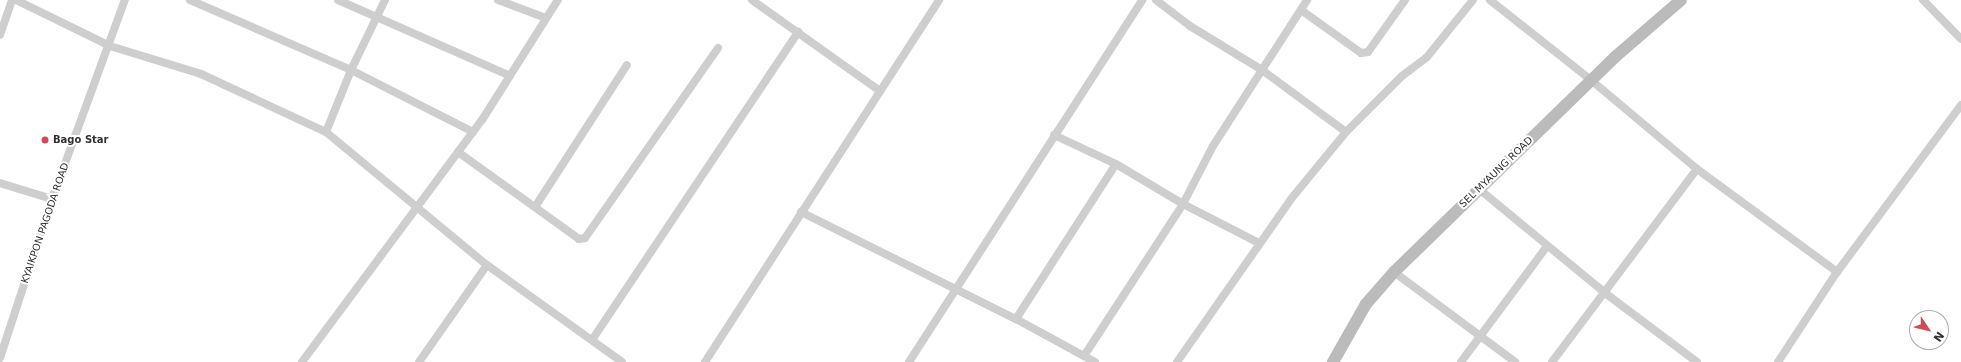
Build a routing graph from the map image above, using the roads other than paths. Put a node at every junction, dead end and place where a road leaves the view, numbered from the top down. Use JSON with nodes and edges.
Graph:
{"nodes":[{"id":1,"x":12,"y":0,"type":"edge"},
{"id":2,"x":16,"y":0,"type":"edge"},
{"id":3,"x":125,"y":0,"type":"edge"},
{"id":4,"x":190,"y":0,"type":"edge"},
{"id":5,"x":338,"y":0,"type":"edge"},
{"id":6,"x":385,"y":0,"type":"edge"},
{"id":7,"x":498,"y":0,"type":"edge"},
{"id":8,"x":558,"y":0,"type":"edge"},
{"id":9,"x":752,"y":0,"type":"edge"},
{"id":10,"x":939,"y":0,"type":"edge"},
{"id":11,"x":1142,"y":0,"type":"edge"},
{"id":12,"x":1156,"y":0,"type":"edge"},
{"id":13,"x":1308,"y":0,"type":"edge"},
{"id":14,"x":1405,"y":0,"type":"edge"},
{"id":15,"x":1473,"y":0,"type":"edge"},
{"id":16,"x":1490,"y":0,"type":"edge"},
{"id":17,"x":1680,"y":0,"type":"edge"},
{"id":18,"x":1923,"y":0,"type":"edge"},
{"id":19,"x":210,"y":4,"type":"edge"},
{"id":20,"x":1301,"y":10,"type":"junction"},
{"id":21,"x":377,"y":16,"type":"junction"},
{"id":22,"x":546,"y":18,"type":"junction"},
{"id":23,"x":798,"y":32,"type":"junction"},
{"id":24,"x":0,"y":35,"type":"edge"},
{"id":25,"x":1961,"y":39,"type":"edge"},
{"id":26,"x":110,"y":46,"type":"junction"},
{"id":27,"x":718,"y":48,"type":"dead end"},
{"id":28,"x":627,"y":65,"type":"dead end"},
{"id":29,"x":351,"y":70,"type":"junction"},
{"id":30,"x":1262,"y":70,"type":"junction"},
{"id":31,"x":510,"y":76,"type":"junction"},
{"id":32,"x":1591,"y":80,"type":"junction"},
{"id":33,"x":880,"y":91,"type":"junction"},
{"id":34,"x":1961,"y":104,"type":"edge"},
{"id":35,"x":326,"y":132,"type":"junction"},
{"id":36,"x":473,"y":132,"type":"junction"},
{"id":37,"x":1346,"y":132,"type":"junction"},
{"id":38,"x":1054,"y":135,"type":"junction"},
{"id":39,"x":458,"y":152,"type":"junction"},
{"id":40,"x":1116,"y":164,"type":"junction"},
{"id":41,"x":1697,"y":169,"type":"junction"},
{"id":42,"x":0,"y":183,"type":"edge"},
{"id":43,"x":1479,"y":189,"type":"junction"},
{"id":44,"x":52,"y":199,"type":"junction"},
{"id":45,"x":1183,"y":204,"type":"junction"},
{"id":46,"x":535,"y":207,"type":"junction"},
{"id":47,"x":416,"y":209,"type":"junction"},
{"id":48,"x":801,"y":212,"type":"junction"},
{"id":49,"x":1258,"y":243,"type":"junction"},
{"id":50,"x":1547,"y":246,"type":"junction"},
{"id":51,"x":487,"y":265,"type":"junction"},
{"id":52,"x":1394,"y":272,"type":"junction"},
{"id":53,"x":1837,"y":272,"type":"junction"},
{"id":54,"x":954,"y":289,"type":"junction"},
{"id":55,"x":1605,"y":293,"type":"junction"},
{"id":56,"x":1016,"y":318,"type":"junction"},
{"id":57,"x":1480,"y":335,"type":"junction"},
{"id":58,"x":592,"y":340,"type":"junction"},
{"id":59,"x":1084,"y":356,"type":"junction"},
{"id":60,"x":0,"y":358,"type":"edge"},
{"id":61,"x":302,"y":362,"type":"edge"},
{"id":62,"x":420,"y":362,"type":"edge"},
{"id":63,"x":622,"y":362,"type":"edge"},
{"id":64,"x":705,"y":362,"type":"edge"},
{"id":65,"x":909,"y":362,"type":"edge"},
{"id":66,"x":1095,"y":362,"type":"edge"},
{"id":67,"x":1177,"y":362,"type":"edge"},
{"id":68,"x":1333,"y":362,"type":"edge"},
{"id":69,"x":1461,"y":362,"type":"edge"},
{"id":70,"x":1515,"y":362,"type":"edge"},
{"id":71,"x":1552,"y":362,"type":"edge"},
{"id":72,"x":1697,"y":362,"type":"edge"},
{"id":73,"x":1778,"y":362,"type":"edge"}],
"edges":[{"from":1,"to":24,"type":"street"},
{"from":2,"to":26,"type":"street"},
{"from":3,"to":26,"type":"street","name":"KYAIKPON PAGODA ROAD"},
{"from":4,"to":19,"type":"street"},
{"from":5,"to":21,"type":"street"},
{"from":6,"to":21,"type":"street"},
{"from":7,"to":22,"type":"street"},
{"from":8,"to":22,"type":"street"},
{"from":9,"to":23,"type":"street"},
{"from":10,"to":33,"type":"street"},
{"from":11,"to":38,"type":"street"},
{"from":12,"to":30,"type":"street"},
{"from":13,"to":20,"type":"street"},
{"from":14,"to":20,"type":"street"},
{"from":15,"to":37,"type":"street"},
{"from":16,"to":32,"type":"street"},
{"from":17,"to":32,"type":"main road","name":"SEL MYAUNG ROAD"},
{"from":18,"to":25,"type":"street"},
{"from":19,"to":29,"type":"street"},
{"from":20,"to":30,"type":"street"},
{"from":21,"to":29,"type":"street"},
{"from":21,"to":31,"type":"street"},
{"from":22,"to":31,"type":"street"},
{"from":23,"to":33,"type":"street"},
{"from":23,"to":58,"type":"street"},
{"from":26,"to":35,"type":"street"},
{"from":26,"to":44,"type":"street","name":"KYAIKPON PAGODA ROAD"},
{"from":27,"to":46,"type":"street"},
{"from":28,"to":46,"type":"street"},
{"from":29,"to":35,"type":"street"},
{"from":29,"to":36,"type":"street"},
{"from":30,"to":37,"type":"street"},
{"from":30,"to":45,"type":"street"},
{"from":31,"to":36,"type":"street"},
{"from":32,"to":41,"type":"street"},
{"from":32,"to":43,"type":"main road","name":"SEL MYAUNG ROAD"},
{"from":33,"to":48,"type":"street"},
{"from":34,"to":53,"type":"street"},
{"from":35,"to":47,"type":"street"},
{"from":36,"to":39,"type":"street"},
{"from":37,"to":49,"type":"street"},
{"from":38,"to":40,"type":"street"},
{"from":38,"to":54,"type":"street"},
{"from":39,"to":46,"type":"street"},
{"from":39,"to":47,"type":"street"},
{"from":40,"to":45,"type":"street"},
{"from":40,"to":56,"type":"street"},
{"from":41,"to":53,"type":"street"},
{"from":41,"to":55,"type":"street"},
{"from":42,"to":44,"type":"street"},
{"from":43,"to":50,"type":"street"},
{"from":43,"to":52,"type":"main road","name":"SEL MYAUNG ROAD"},
{"from":44,"to":60,"type":"street","name":"KYAIKPON PAGODA ROAD"},
{"from":45,"to":49,"type":"street"},
{"from":45,"to":59,"type":"street"},
{"from":47,"to":51,"type":"street"},
{"from":47,"to":61,"type":"street"},
{"from":48,"to":54,"type":"street"},
{"from":48,"to":64,"type":"street"},
{"from":49,"to":67,"type":"street"},
{"from":50,"to":55,"type":"street"},
{"from":50,"to":57,"type":"street"},
{"from":51,"to":58,"type":"street"},
{"from":51,"to":62,"type":"street"},
{"from":52,"to":57,"type":"street"},
{"from":52,"to":68,"type":"main road","name":"SEL MYAUNG ROAD"},
{"from":53,"to":73,"type":"street"},
{"from":54,"to":56,"type":"street"},
{"from":54,"to":65,"type":"street"},
{"from":55,"to":71,"type":"street"},
{"from":55,"to":72,"type":"street"},
{"from":56,"to":59,"type":"street"},
{"from":57,"to":69,"type":"street"},
{"from":57,"to":70,"type":"street"},
{"from":58,"to":63,"type":"street"},
{"from":59,"to":66,"type":"street"}]}
